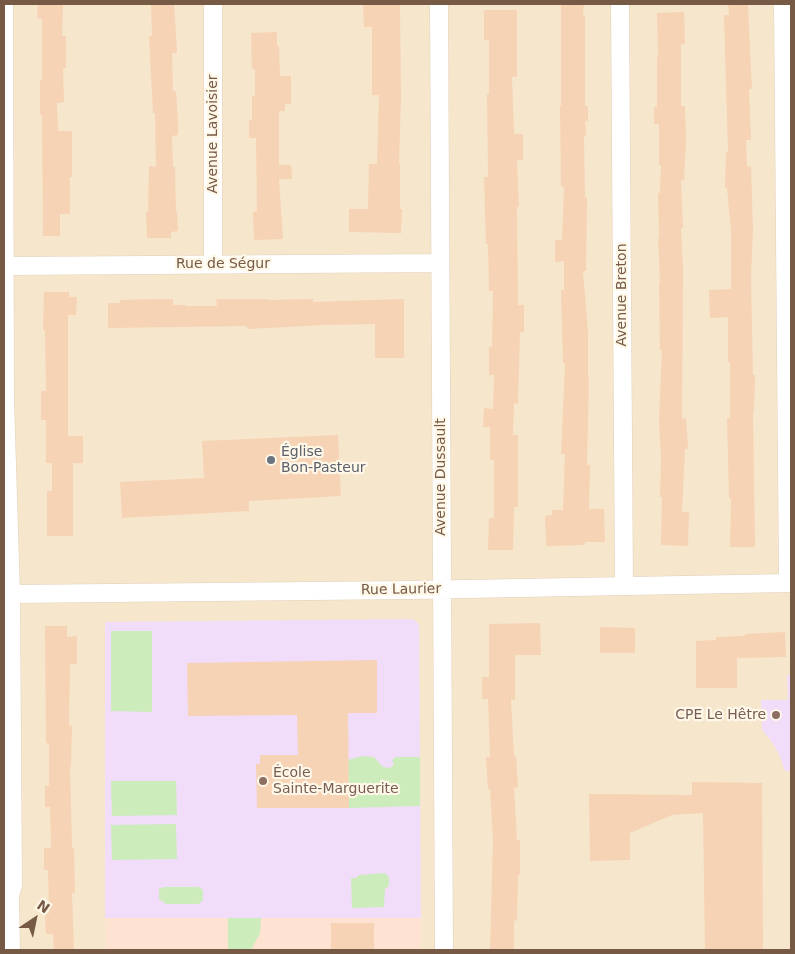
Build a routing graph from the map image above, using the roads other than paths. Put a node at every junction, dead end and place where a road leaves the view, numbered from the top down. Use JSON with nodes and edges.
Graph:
{"nodes":[{"id":1,"x":4,"y":4,"type":"edge"},
{"id":2,"x":213,"y":4,"type":"edge"},
{"id":3,"x":439,"y":4,"type":"edge"},
{"id":4,"x":620,"y":4,"type":"edge"},
{"id":5,"x":783,"y":4,"type":"edge"},
{"id":6,"x":440,"y":263,"type":"junction"},
{"id":7,"x":213,"y":264,"type":"junction"},
{"id":8,"x":6,"y":266,"type":"junction"},
{"id":9,"x":5,"y":400,"type":"edge"},
{"id":10,"x":790,"y":583,"type":"edge"},
{"id":11,"x":624,"y":586,"type":"junction"},
{"id":12,"x":442,"y":589,"type":"junction"},
{"id":13,"x":11,"y":594,"type":"junction"},
{"id":14,"x":8,"y":885,"type":"edge"},
{"id":15,"x":10,"y":950,"type":"edge"},
{"id":16,"x":444,"y":950,"type":"edge"}],
"edges":[{"from":1,"to":8,"type":"street"},
{"from":2,"to":7,"type":"street","name":"Avenue Lavoisier"},
{"from":3,"to":6,"type":"street","name":"Avenue Dussault"},
{"from":4,"to":11,"type":"street","name":"Avenue Breton"},
{"from":5,"to":10,"type":"street"},
{"from":6,"to":7,"type":"street","name":"Rue de Ségur"},
{"from":6,"to":12,"type":"street","name":"Avenue Dussault"},
{"from":7,"to":8,"type":"street","name":"Rue de Ségur"},
{"from":8,"to":9,"type":"street"},
{"from":9,"to":13,"type":"street"},
{"from":10,"to":11,"type":"street","name":"Rue Laurier"},
{"from":11,"to":12,"type":"street","name":"Rue Laurier"},
{"from":12,"to":13,"type":"street","name":"Rue Laurier"},
{"from":12,"to":16,"type":"street","name":"Avenue Dussault"},
{"from":13,"to":14,"type":"street"},
{"from":14,"to":15,"type":"street"}]}
